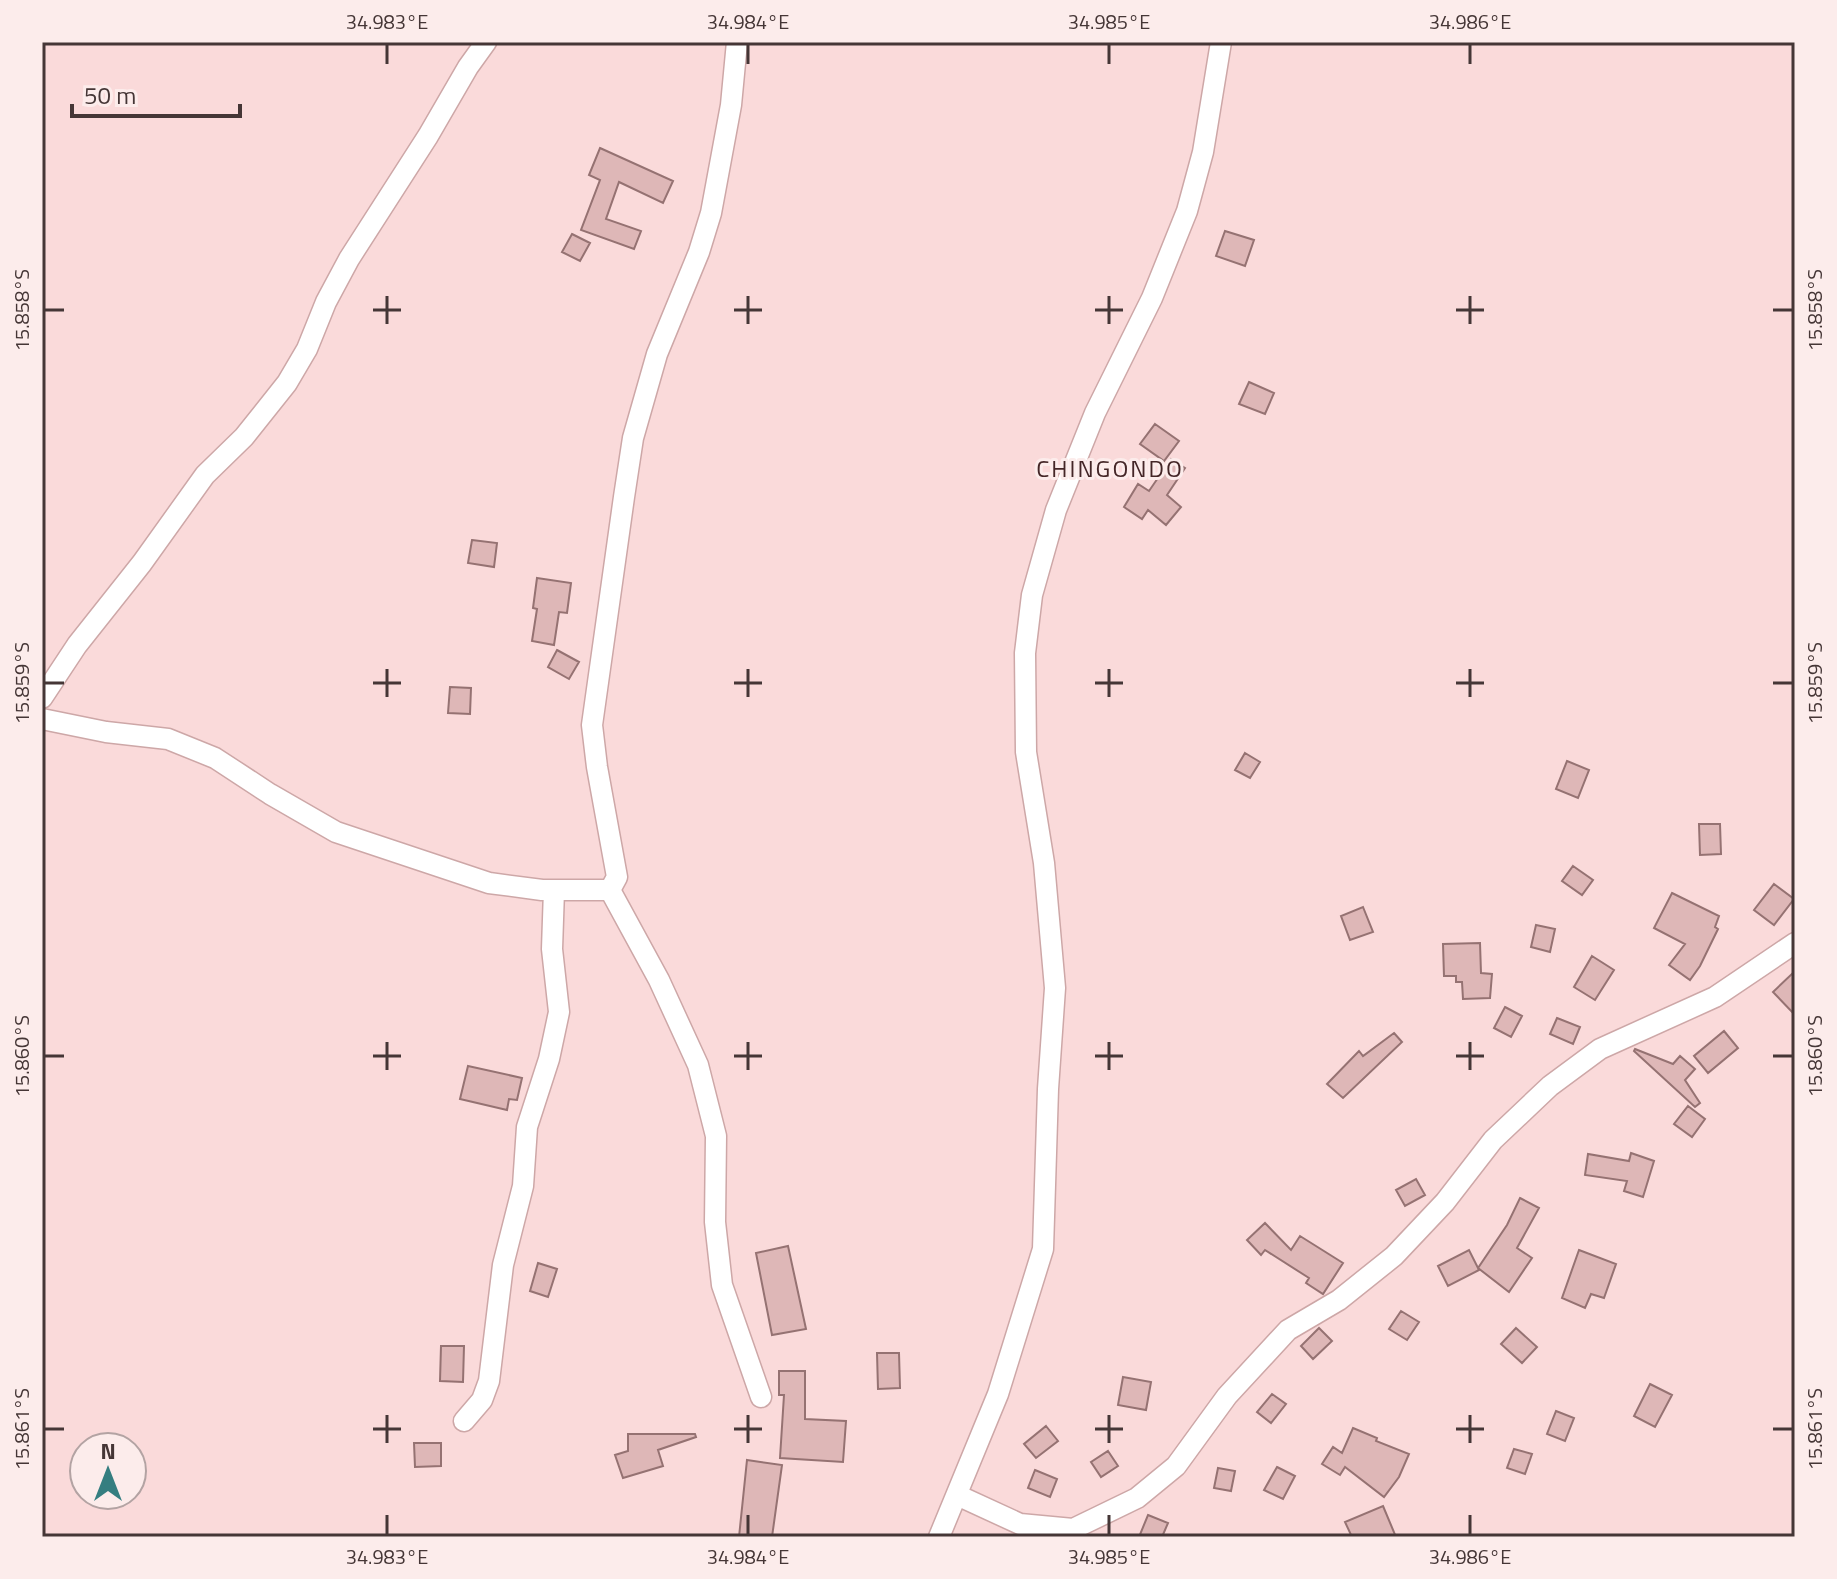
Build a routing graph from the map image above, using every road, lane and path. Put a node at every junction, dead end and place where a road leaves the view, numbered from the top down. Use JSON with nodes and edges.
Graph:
{"nodes":[{"id":1,"x":486,"y":42,"type":"edge"},
{"id":2,"x":737,"y":42,"type":"edge"},
{"id":3,"x":1221,"y":42,"type":"edge"},
{"id":4,"x":42,"y":698,"type":"edge"},
{"id":5,"x":42,"y":719,"type":"edge"},
{"id":6,"x":554,"y":890,"type":"junction"},
{"id":7,"x":610,"y":890,"type":"junction"},
{"id":8,"x":1795,"y":943,"type":"edge"},
{"id":9,"x":761,"y":1397,"type":"dead end"},
{"id":10,"x":464,"y":1421,"type":"dead end"},
{"id":11,"x":957,"y":1495,"type":"junction"},
{"id":12,"x":1082,"y":1533,"type":"edge"},
{"id":13,"x":939,"y":1537,"type":"edge"}],
"edges":[{"from":1,"to":4,"type":"street"},
{"from":2,"to":7,"type":"street"},
{"from":3,"to":11,"type":"street"},
{"from":5,"to":6,"type":"street"},
{"from":6,"to":7,"type":"street"},
{"from":6,"to":10,"type":"street"},
{"from":7,"to":9,"type":"street"},
{"from":8,"to":12,"type":"street"},
{"from":11,"to":12,"type":"street"},
{"from":11,"to":13,"type":"street"}]}
